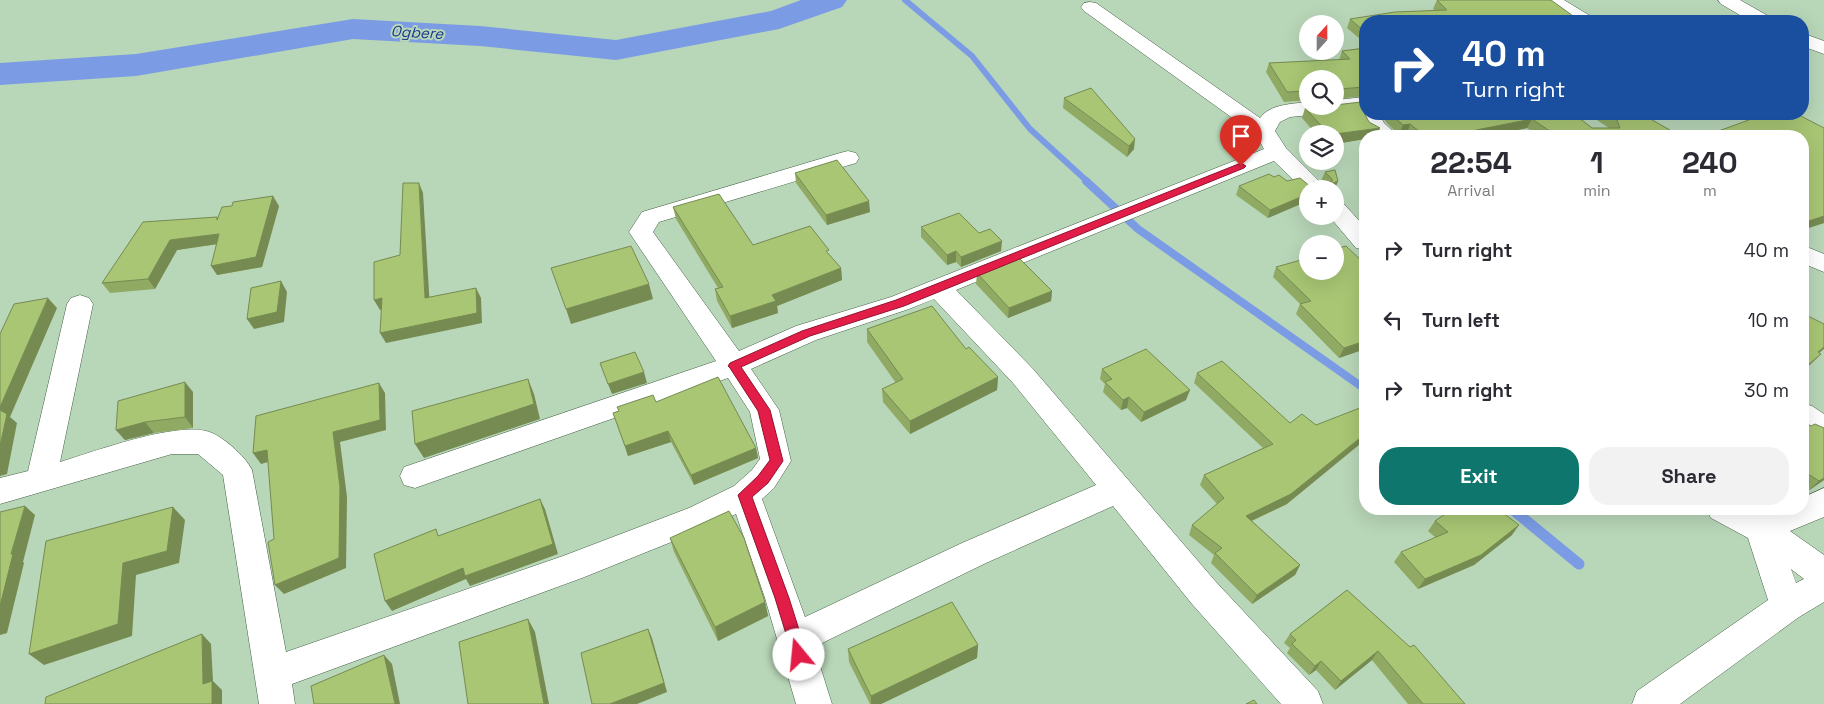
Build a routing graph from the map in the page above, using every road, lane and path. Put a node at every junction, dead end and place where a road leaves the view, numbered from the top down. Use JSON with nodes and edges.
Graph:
{"nodes":[{"id":1,"x":1551,"y":0,"type":"edge"},
{"id":2,"x":1727,"y":0,"type":"edge"},
{"id":3,"x":1090,"y":7,"type":"dead end"},
{"id":4,"x":1575,"y":15,"type":"edge"},
{"id":5,"x":1753,"y":15,"type":"edge"},
{"id":6,"x":1809,"y":42,"type":"edge"},
{"id":7,"x":1824,"y":48,"type":"edge"},
{"id":8,"x":1344,"y":106,"type":"edge"},
{"id":9,"x":1359,"y":106,"type":"edge"},
{"id":10,"x":1299,"y":110,"type":"edge"},
{"id":11,"x":1372,"y":120,"type":"edge"},
{"id":12,"x":1379,"y":130,"type":"edge"},
{"id":13,"x":1264,"y":132,"type":"junction"},
{"id":14,"x":1277,"y":152,"type":"junction"},
{"id":15,"x":848,"y":158,"type":"dead end"},
{"id":16,"x":1307,"y":180,"type":"edge"},
{"id":17,"x":1359,"y":209,"type":"edge"},
{"id":18,"x":1344,"y":210,"type":"edge"},
{"id":19,"x":1344,"y":218,"type":"edge"},
{"id":20,"x":1359,"y":235,"type":"edge"},
{"id":21,"x":1809,"y":256,"type":"edge"},
{"id":22,"x":1824,"y":264,"type":"edge"},
{"id":23,"x":938,"y":288,"type":"junction"},
{"id":24,"x":80,"y":304,"type":"dead end"},
{"id":25,"x":734,"y":366,"type":"junction"},
{"id":26,"x":1809,"y":419,"type":"edge"},
{"id":27,"x":1824,"y":430,"type":"edge"},
{"id":28,"x":415,"y":476,"type":"dead end"},
{"id":29,"x":42,"y":479,"type":"junction"},
{"id":30,"x":1117,"y":490,"type":"junction"},
{"id":31,"x":0,"y":491,"type":"edge"},
{"id":32,"x":745,"y":495,"type":"junction"},
{"id":33,"x":1824,"y":501,"type":"edge"},
{"id":34,"x":1809,"y":508,"type":"edge"},
{"id":35,"x":1733,"y":515,"type":"edge"},
{"id":36,"x":1792,"y":515,"type":"edge"},
{"id":37,"x":1760,"y":529,"type":"junction"},
{"id":38,"x":1824,"y":574,"type":"edge"},
{"id":39,"x":1824,"y":585,"type":"edge"},
{"id":40,"x":1787,"y":606,"type":"junction"},
{"id":41,"x":794,"y":639,"type":"junction"},
{"id":42,"x":274,"y":689,"type":"edge"},
{"id":43,"x":814,"y":704,"type":"edge"},
{"id":44,"x":1305,"y":704,"type":"edge"},
{"id":45,"x":1650,"y":704,"type":"edge"}],
"edges":[{"from":1,"to":4,"type":"street"},
{"from":2,"to":5,"type":"street"},
{"from":3,"to":13,"type":"street"},
{"from":6,"to":7,"type":"street"},
{"from":8,"to":9,"type":"street"},
{"from":10,"to":13,"type":"street"},
{"from":11,"to":12,"type":"street"},
{"from":13,"to":14,"type":"street"},
{"from":14,"to":16,"type":"street"},
{"from":14,"to":23,"type":"street"},
{"from":15,"to":25,"type":"street"},
{"from":17,"to":18,"type":"street"},
{"from":19,"to":20,"type":"street"},
{"from":21,"to":22,"type":"street"},
{"from":23,"to":25,"type":"street"},
{"from":23,"to":30,"type":"street"},
{"from":24,"to":29,"type":"street"},
{"from":25,"to":28,"type":"street"},
{"from":25,"to":32,"type":"street"},
{"from":26,"to":27,"type":"street"},
{"from":29,"to":31,"type":"street"},
{"from":29,"to":42,"type":"street"},
{"from":30,"to":41,"type":"street"},
{"from":30,"to":44,"type":"street"},
{"from":32,"to":41,"type":"street"},
{"from":32,"to":42,"type":"street"},
{"from":33,"to":34,"type":"street"},
{"from":35,"to":37,"type":"street"},
{"from":36,"to":37,"type":"street"},
{"from":37,"to":38,"type":"street"},
{"from":37,"to":40,"type":"street"},
{"from":39,"to":40,"type":"street"},
{"from":40,"to":45,"type":"street"},
{"from":41,"to":43,"type":"street"}]}
